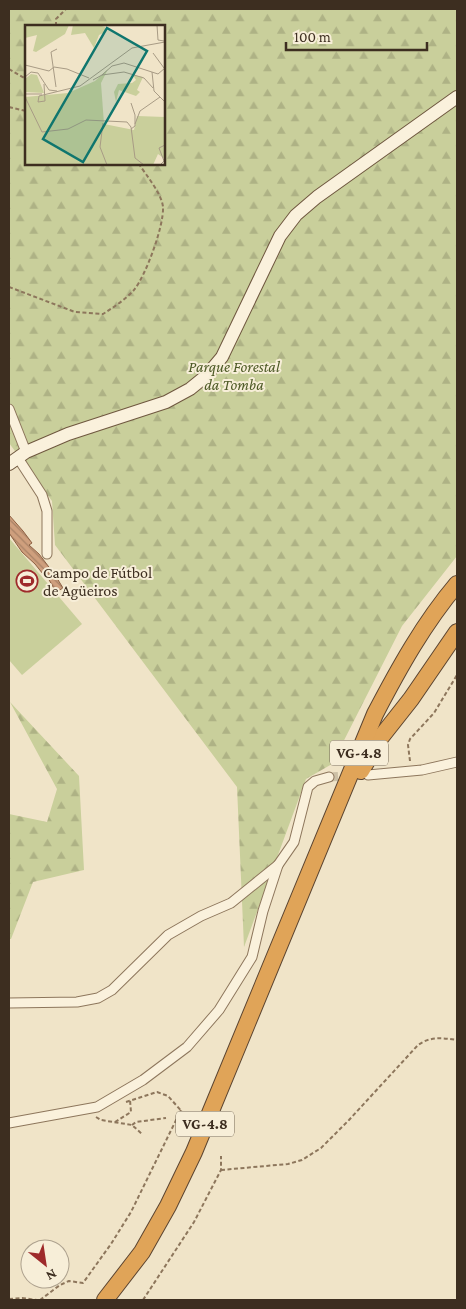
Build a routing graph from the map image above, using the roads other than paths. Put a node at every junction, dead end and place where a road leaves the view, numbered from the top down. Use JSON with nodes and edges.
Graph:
{"nodes":[{"id":1,"x":457,"y":97,"type":"edge"},
{"id":2,"x":9,"y":409,"type":"edge"},
{"id":3,"x":18,"y":458,"type":"edge"},
{"id":4,"x":47,"y":554,"type":"dead end"},
{"id":5,"x":457,"y":584,"type":"edge"},
{"id":6,"x":457,"y":632,"type":"edge"},
{"id":7,"x":457,"y":762,"type":"edge"},
{"id":8,"x":368,"y":775,"type":"dead end"},
{"id":9,"x":329,"y":778,"type":"tunnel mouth"},
{"id":10,"x":278,"y":865,"type":"junction"},
{"id":11,"x":284,"y":935,"type":"junction"},
{"id":12,"x":9,"y":1003,"type":"edge"},
{"id":13,"x":9,"y":1123,"type":"edge"},
{"id":14,"x":105,"y":1300,"type":"edge"}],
"edges":[{"from":1,"to":3,"type":"street"},
{"from":2,"to":3,"type":"street"},
{"from":3,"to":4,"type":"street"},
{"from":5,"to":11,"type":"highway","number":"VG-4.8"},
{"from":6,"to":11,"type":"highway"},
{"from":7,"to":8,"type":"street"},
{"from":9,"to":10,"type":"street"},
{"from":10,"to":12,"type":"street"},
{"from":10,"to":13,"type":"street"},
{"from":11,"to":14,"type":"highway","number":"VG-4.8"}]}
